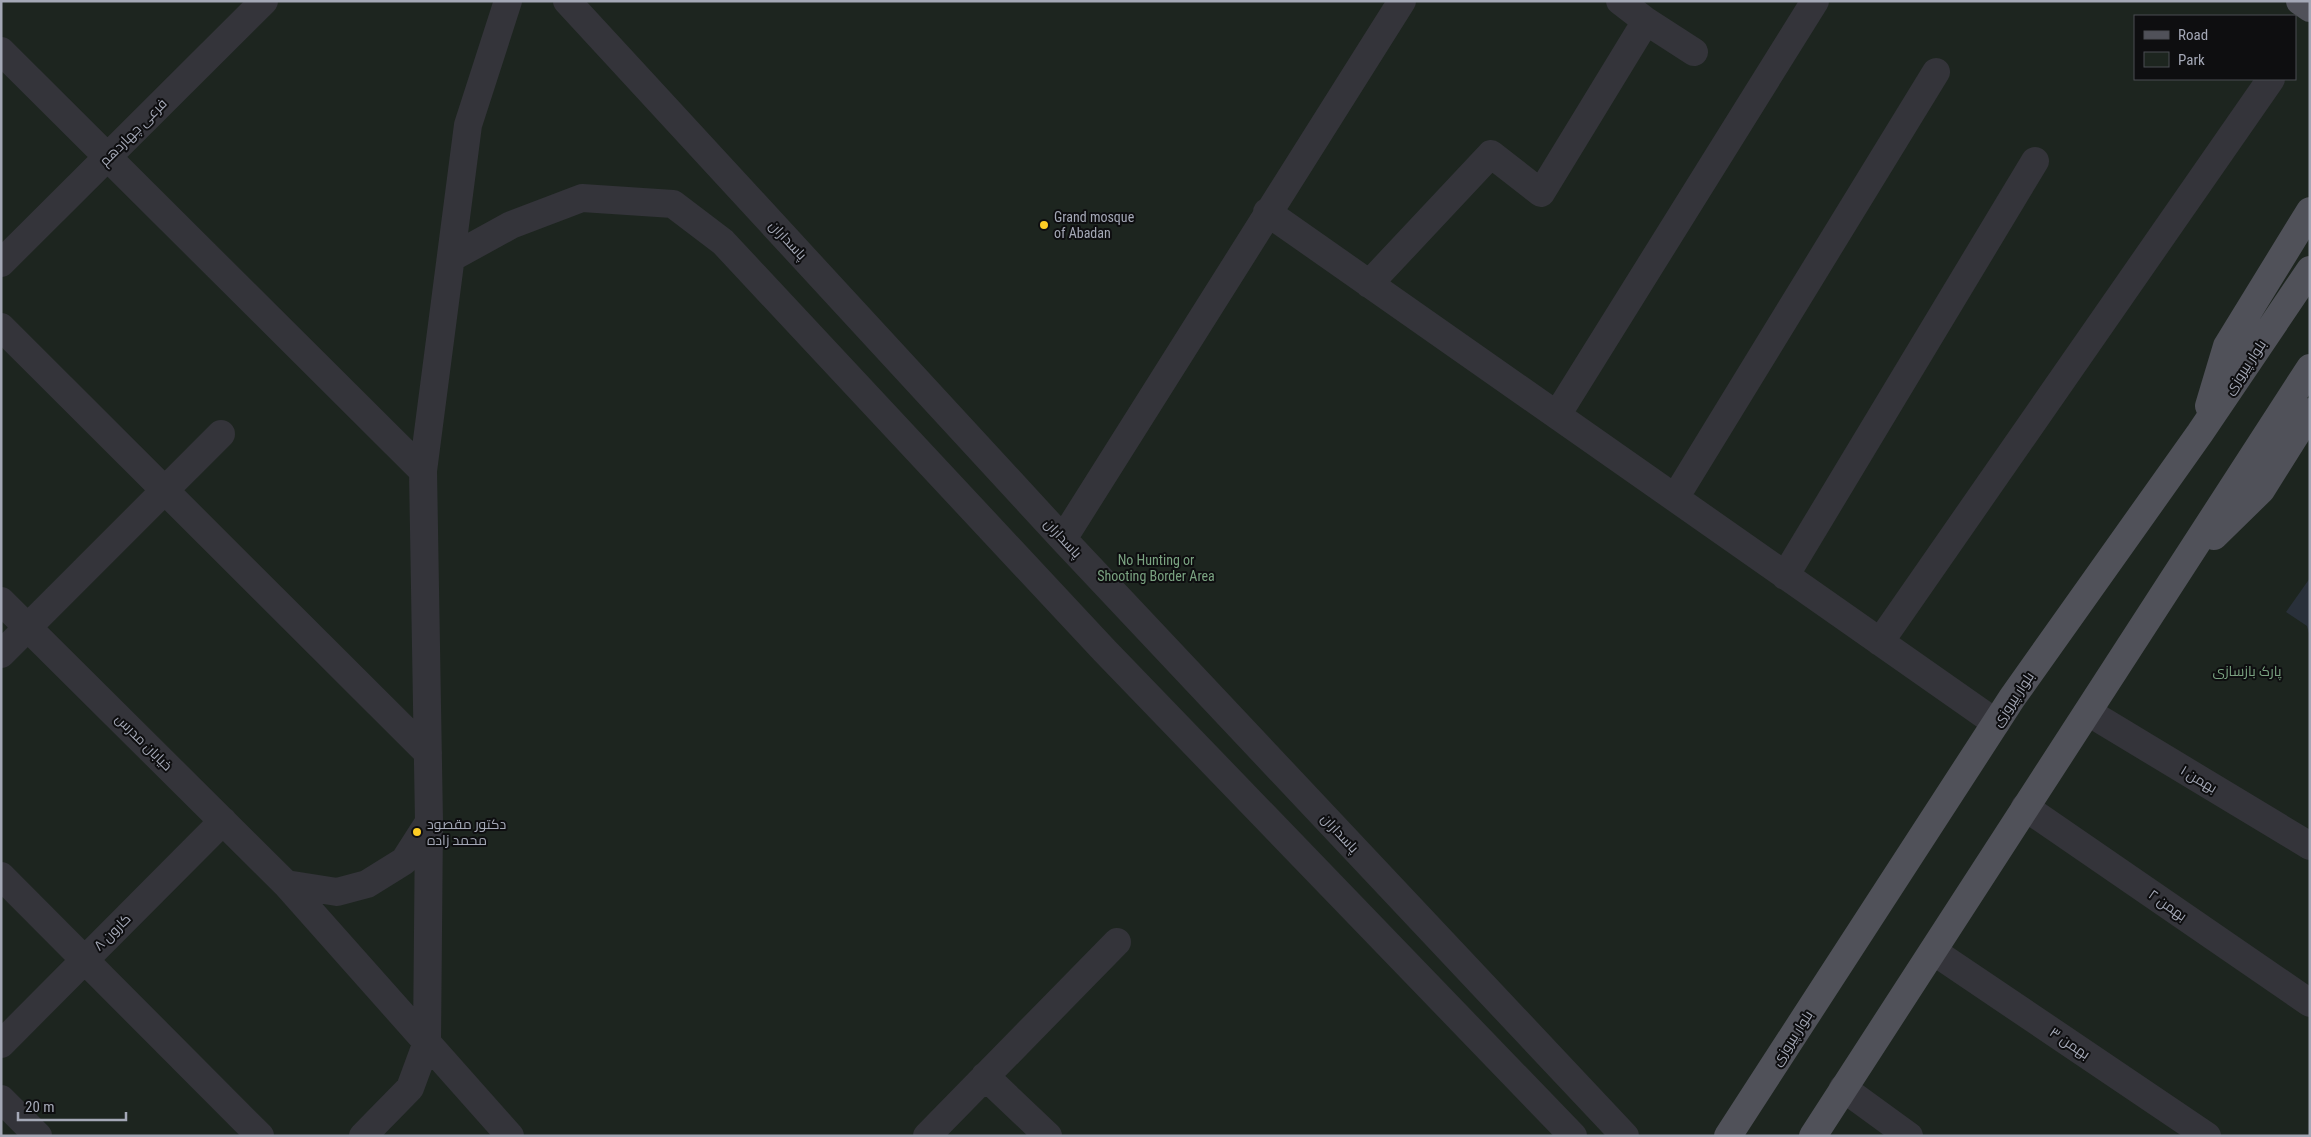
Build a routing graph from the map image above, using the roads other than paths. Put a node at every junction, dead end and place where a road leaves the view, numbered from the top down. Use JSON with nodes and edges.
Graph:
{"nodes":[{"id":1,"x":264,"y":1,"type":"edge"},
{"id":2,"x":508,"y":1,"type":"edge"},
{"id":3,"x":567,"y":1,"type":"edge"},
{"id":4,"x":1402,"y":1,"type":"edge"},
{"id":5,"x":1620,"y":1,"type":"edge"},
{"id":6,"x":1815,"y":1,"type":"edge"},
{"id":7,"x":2300,"y":1,"type":"edge"},
{"id":8,"x":2310,"y":8,"type":"edge"},
{"id":9,"x":1646,"y":21,"type":"junction"},
{"id":10,"x":1,"y":51,"type":"edge"},
{"id":11,"x":1694,"y":52,"type":"dead end"},
{"id":12,"x":1936,"y":72,"type":"dead end"},
{"id":13,"x":2270,"y":80,"type":"edge"},
{"id":14,"x":108,"y":157,"type":"junction"},
{"id":15,"x":2035,"y":161,"type":"dead end"},
{"id":16,"x":2310,"y":211,"type":"edge"},
{"id":17,"x":1267,"y":212,"type":"junction"},
{"id":18,"x":451,"y":258,"type":"junction"},
{"id":19,"x":1,"y":263,"type":"edge"},
{"id":20,"x":2310,"y":270,"type":"edge"},
{"id":21,"x":1369,"y":284,"type":"junction"},
{"id":22,"x":1,"y":327,"type":"edge"},
{"id":23,"x":2310,"y":368,"type":"edge"},
{"id":24,"x":2310,"y":412,"type":"edge"},
{"id":25,"x":1557,"y":415,"type":"junction"},
{"id":26,"x":2200,"y":433,"type":"junction"},
{"id":27,"x":221,"y":434,"type":"dead end"},
{"id":28,"x":423,"y":471,"type":"junction"},
{"id":29,"x":165,"y":490,"type":"junction"},
{"id":30,"x":1675,"y":498,"type":"junction"},
{"id":31,"x":1063,"y":538,"type":"junction"},
{"id":32,"x":2177,"y":573,"type":"junction"},
{"id":33,"x":1785,"y":576,"type":"junction"},
{"id":34,"x":1,"y":601,"type":"edge"},
{"id":35,"x":28,"y":627,"type":"junction"},
{"id":36,"x":1880,"y":642,"type":"junction"},
{"id":37,"x":1,"y":654,"type":"edge"},
{"id":38,"x":2088,"y":712,"type":"junction"},
{"id":39,"x":1996,"y":723,"type":"junction"},
{"id":40,"x":428,"y":753,"type":"junction"},
{"id":41,"x":2026,"y":807,"type":"junction"},
{"id":42,"x":223,"y":821,"type":"junction"},
{"id":43,"x":429,"y":822,"type":"junction"},
{"id":44,"x":2310,"y":846,"type":"edge"},
{"id":45,"x":1,"y":876,"type":"edge"},
{"id":46,"x":286,"y":884,"type":"junction"},
{"id":47,"x":1117,"y":942,"type":"dead end"},
{"id":48,"x":1933,"y":951,"type":"junction"},
{"id":49,"x":84,"y":960,"type":"junction"},
{"id":50,"x":2310,"y":1003,"type":"edge"},
{"id":51,"x":427,"y":1042,"type":"junction"},
{"id":52,"x":1,"y":1044,"type":"edge"},
{"id":53,"x":985,"y":1076,"type":"junction"},
{"id":54,"x":1843,"y":1088,"type":"junction"},
{"id":55,"x":1,"y":1099,"type":"edge"},
{"id":56,"x":38,"y":1136,"type":"edge"},
{"id":57,"x":260,"y":1136,"type":"edge"},
{"id":58,"x":363,"y":1136,"type":"edge"},
{"id":59,"x":510,"y":1136,"type":"edge"},
{"id":60,"x":927,"y":1136,"type":"edge"},
{"id":61,"x":1048,"y":1136,"type":"edge"},
{"id":62,"x":1573,"y":1136,"type":"edge"},
{"id":63,"x":1625,"y":1136,"type":"edge"},
{"id":64,"x":1728,"y":1136,"type":"edge"},
{"id":65,"x":1813,"y":1136,"type":"edge"},
{"id":66,"x":1909,"y":1136,"type":"edge"},
{"id":67,"x":2207,"y":1136,"type":"edge"}],
"edges":[{"from":1,"to":14,"type":"street","name":"فرعی چهاردهم"},
{"from":2,"to":18,"type":"street"},
{"from":3,"to":31,"type":"street","name":"پاسداران"},
{"from":4,"to":17,"type":"street"},
{"from":5,"to":9,"type":"street"},
{"from":6,"to":25,"type":"street"},
{"from":7,"to":8,"type":"main road"},
{"from":9,"to":11,"type":"street"},
{"from":9,"to":21,"type":"street"},
{"from":10,"to":14,"type":"street"},
{"from":12,"to":30,"type":"street"},
{"from":13,"to":36,"type":"street"},
{"from":14,"to":19,"type":"street","name":"فرعی چهاردهم"},
{"from":14,"to":28,"type":"street"},
{"from":15,"to":33,"type":"street"},
{"from":16,"to":26,"type":"main road"},
{"from":17,"to":21,"type":"street"},
{"from":17,"to":31,"type":"street"},
{"from":18,"to":28,"type":"street"},
{"from":18,"to":62,"type":"street"},
{"from":20,"to":26,"type":"main road","name":"بلوار پیروزی"},
{"from":21,"to":25,"type":"street"},
{"from":22,"to":29,"type":"street"},
{"from":23,"to":32,"type":"main road"},
{"from":24,"to":32,"type":"main road"},
{"from":25,"to":30,"type":"street"},
{"from":26,"to":39,"type":"main road","name":"بلوار پیروزی"},
{"from":27,"to":29,"type":"street"},
{"from":28,"to":40,"type":"street"},
{"from":29,"to":35,"type":"street"},
{"from":29,"to":40,"type":"street"},
{"from":30,"to":33,"type":"street"},
{"from":31,"to":63,"type":"street","name":"پاسداران"},
{"from":32,"to":38,"type":"main road"},
{"from":33,"to":36,"type":"street"},
{"from":34,"to":35,"type":"street","name":"خیابان مدرس"},
{"from":35,"to":37,"type":"street"},
{"from":35,"to":42,"type":"street","name":"خیابان مدرس"},
{"from":36,"to":39,"type":"street"},
{"from":38,"to":41,"type":"main road"},
{"from":38,"to":44,"type":"street","name":"بهمن ۱"},
{"from":39,"to":64,"type":"main road","name":"بلوار پیروزی"},
{"from":40,"to":43,"type":"street"},
{"from":41,"to":48,"type":"main road"},
{"from":41,"to":50,"type":"street","name":"بهمن ۲"},
{"from":42,"to":46,"type":"street","name":"خیابان مدرس"},
{"from":42,"to":49,"type":"street","name":"کارون ۸"},
{"from":43,"to":46,"type":"street"},
{"from":43,"to":51,"type":"street"},
{"from":45,"to":49,"type":"street"},
{"from":46,"to":51,"type":"street","name":"خیابان مدرس"},
{"from":47,"to":53,"type":"street"},
{"from":48,"to":54,"type":"main road"},
{"from":48,"to":67,"type":"street","name":"بهمن ۳"},
{"from":49,"to":52,"type":"street","name":"کارون ۸"},
{"from":49,"to":57,"type":"street"},
{"from":51,"to":58,"type":"street"},
{"from":51,"to":59,"type":"street","name":"خیابان مدرس"},
{"from":53,"to":60,"type":"street"},
{"from":53,"to":61,"type":"street"},
{"from":54,"to":65,"type":"main road"},
{"from":54,"to":66,"type":"street"},
{"from":55,"to":56,"type":"street"}]}
